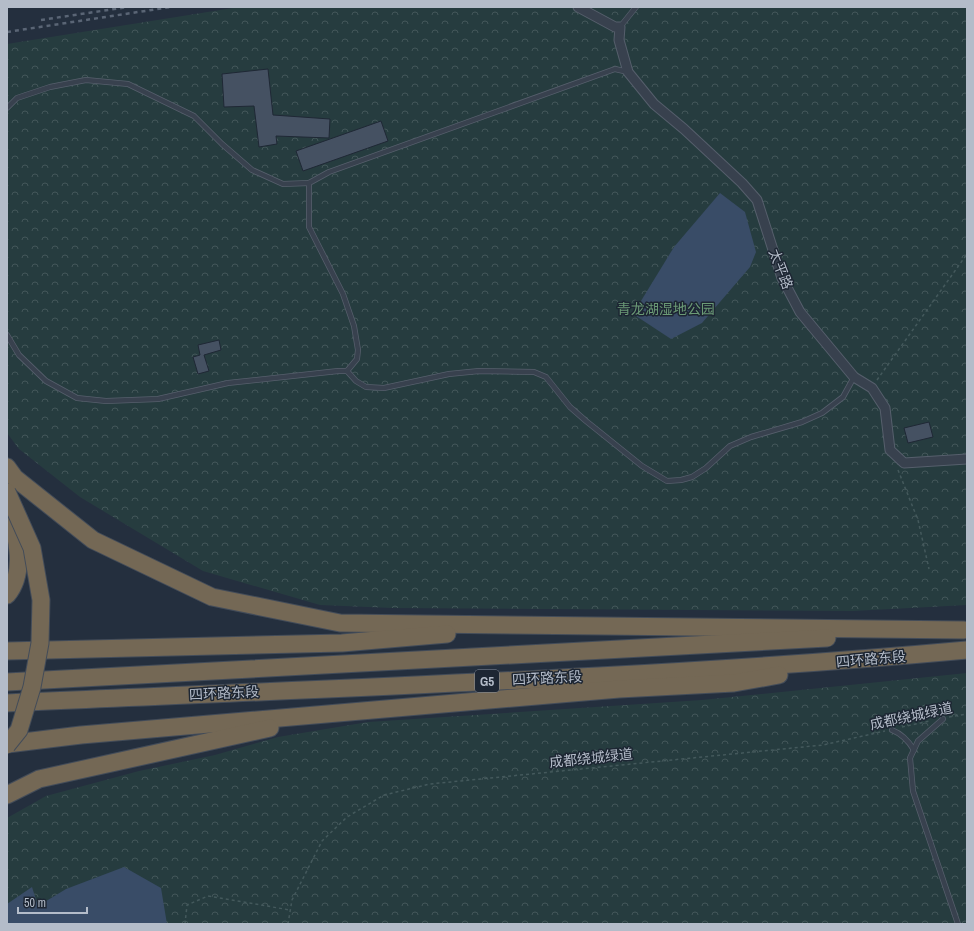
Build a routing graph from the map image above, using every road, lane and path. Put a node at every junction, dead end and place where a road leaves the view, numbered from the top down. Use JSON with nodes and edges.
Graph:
{"nodes":[{"id":1,"x":578,"y":7,"type":"edge"},
{"id":2,"x":636,"y":7,"type":"edge"},
{"id":3,"x":620,"y":27,"type":"junction"},
{"id":4,"x":628,"y":72,"type":"junction"},
{"id":5,"x":7,"y":108,"type":"edge"},
{"id":6,"x":309,"y":183,"type":"junction"},
{"id":7,"x":967,"y":254,"type":"edge"},
{"id":8,"x":7,"y":335,"type":"edge"},
{"id":9,"x":347,"y":372,"type":"junction"},
{"id":10,"x":854,"y":377,"type":"junction"},
{"id":11,"x":872,"y":388,"type":"junction"},
{"id":12,"x":890,"y":450,"type":"junction"},
{"id":13,"x":967,"y":459,"type":"edge"},
{"id":14,"x":7,"y":467,"type":"edge"},
{"id":15,"x":7,"y":492,"type":"edge"},
{"id":16,"x":7,"y":513,"type":"edge"},
{"id":17,"x":929,"y":569,"type":"dead end"},
{"id":18,"x":7,"y":595,"type":"edge"},
{"id":19,"x":547,"y":625,"type":"junction"},
{"id":20,"x":966,"y":630,"type":"edge"},
{"id":21,"x":967,"y":650,"type":"edge"},
{"id":22,"x":7,"y":651,"type":"edge"},
{"id":23,"x":880,"y":658,"type":"junction"},
{"id":24,"x":7,"y":682,"type":"edge"},
{"id":25,"x":7,"y":703,"type":"edge"},
{"id":26,"x":350,"y":712,"type":"junction"},
{"id":27,"x":967,"y":714,"type":"edge"},
{"id":28,"x":942,"y":719,"type":"junction"},
{"id":29,"x":892,"y":730,"type":"junction"},
{"id":30,"x":7,"y":744,"type":"edge"},
{"id":31,"x":914,"y":750,"type":"junction"},
{"id":32,"x":7,"y":795,"type":"edge"},
{"id":33,"x":290,"y":910,"type":"junction"},
{"id":34,"x":185,"y":924,"type":"edge"},
{"id":35,"x":288,"y":924,"type":"edge"},
{"id":36,"x":958,"y":924,"type":"edge"}],
"edges":[{"from":1,"to":3,"type":"street"},
{"from":2,"to":3,"type":"lane"},
{"from":3,"to":4,"type":"street","name":"太平路"},
{"from":4,"to":6,"type":"lane"},
{"from":4,"to":10,"type":"street","name":"太平路"},
{"from":5,"to":6,"type":"lane"},
{"from":6,"to":9,"type":"lane"},
{"from":7,"to":11,"type":"path"},
{"from":8,"to":9,"type":"lane"},
{"from":9,"to":10,"type":"lane"},
{"from":10,"to":11,"type":"street","name":"太平路"},
{"from":11,"to":12,"type":"street","name":"太平路"},
{"from":12,"to":13,"type":"street"},
{"from":12,"to":17,"type":"path"},
{"from":14,"to":19,"type":"highway"},
{"from":15,"to":30,"type":"highway","bridge":true},
{"from":16,"to":18,"type":"highway"},
{"from":19,"to":20,"type":"highway"},
{"from":19,"to":22,"type":"highway"},
{"from":20,"to":24,"type":"highway","name":"四环路东段","number":"G5"},
{"from":21,"to":23,"type":"highway","name":"四环路东段","number":"G5"},
{"from":23,"to":25,"type":"highway","name":"四环路东段","number":"G5"},
{"from":23,"to":26,"type":"highway"},
{"from":26,"to":30,"type":"highway"},
{"from":26,"to":32,"type":"highway"},
{"from":27,"to":28,"type":"path","name":"成都绕城绿道"},
{"from":28,"to":29,"type":"path","name":"成都绕城绿道"},
{"from":28,"to":31,"type":"lane"},
{"from":29,"to":31,"type":"lane"},
{"from":29,"to":33,"type":"path","name":"成都绕城绿道"},
{"from":31,"to":36,"type":"lane"},
{"from":33,"to":34,"type":"path"},
{"from":33,"to":35,"type":"path","name":"成都绕城绿道"}]}
